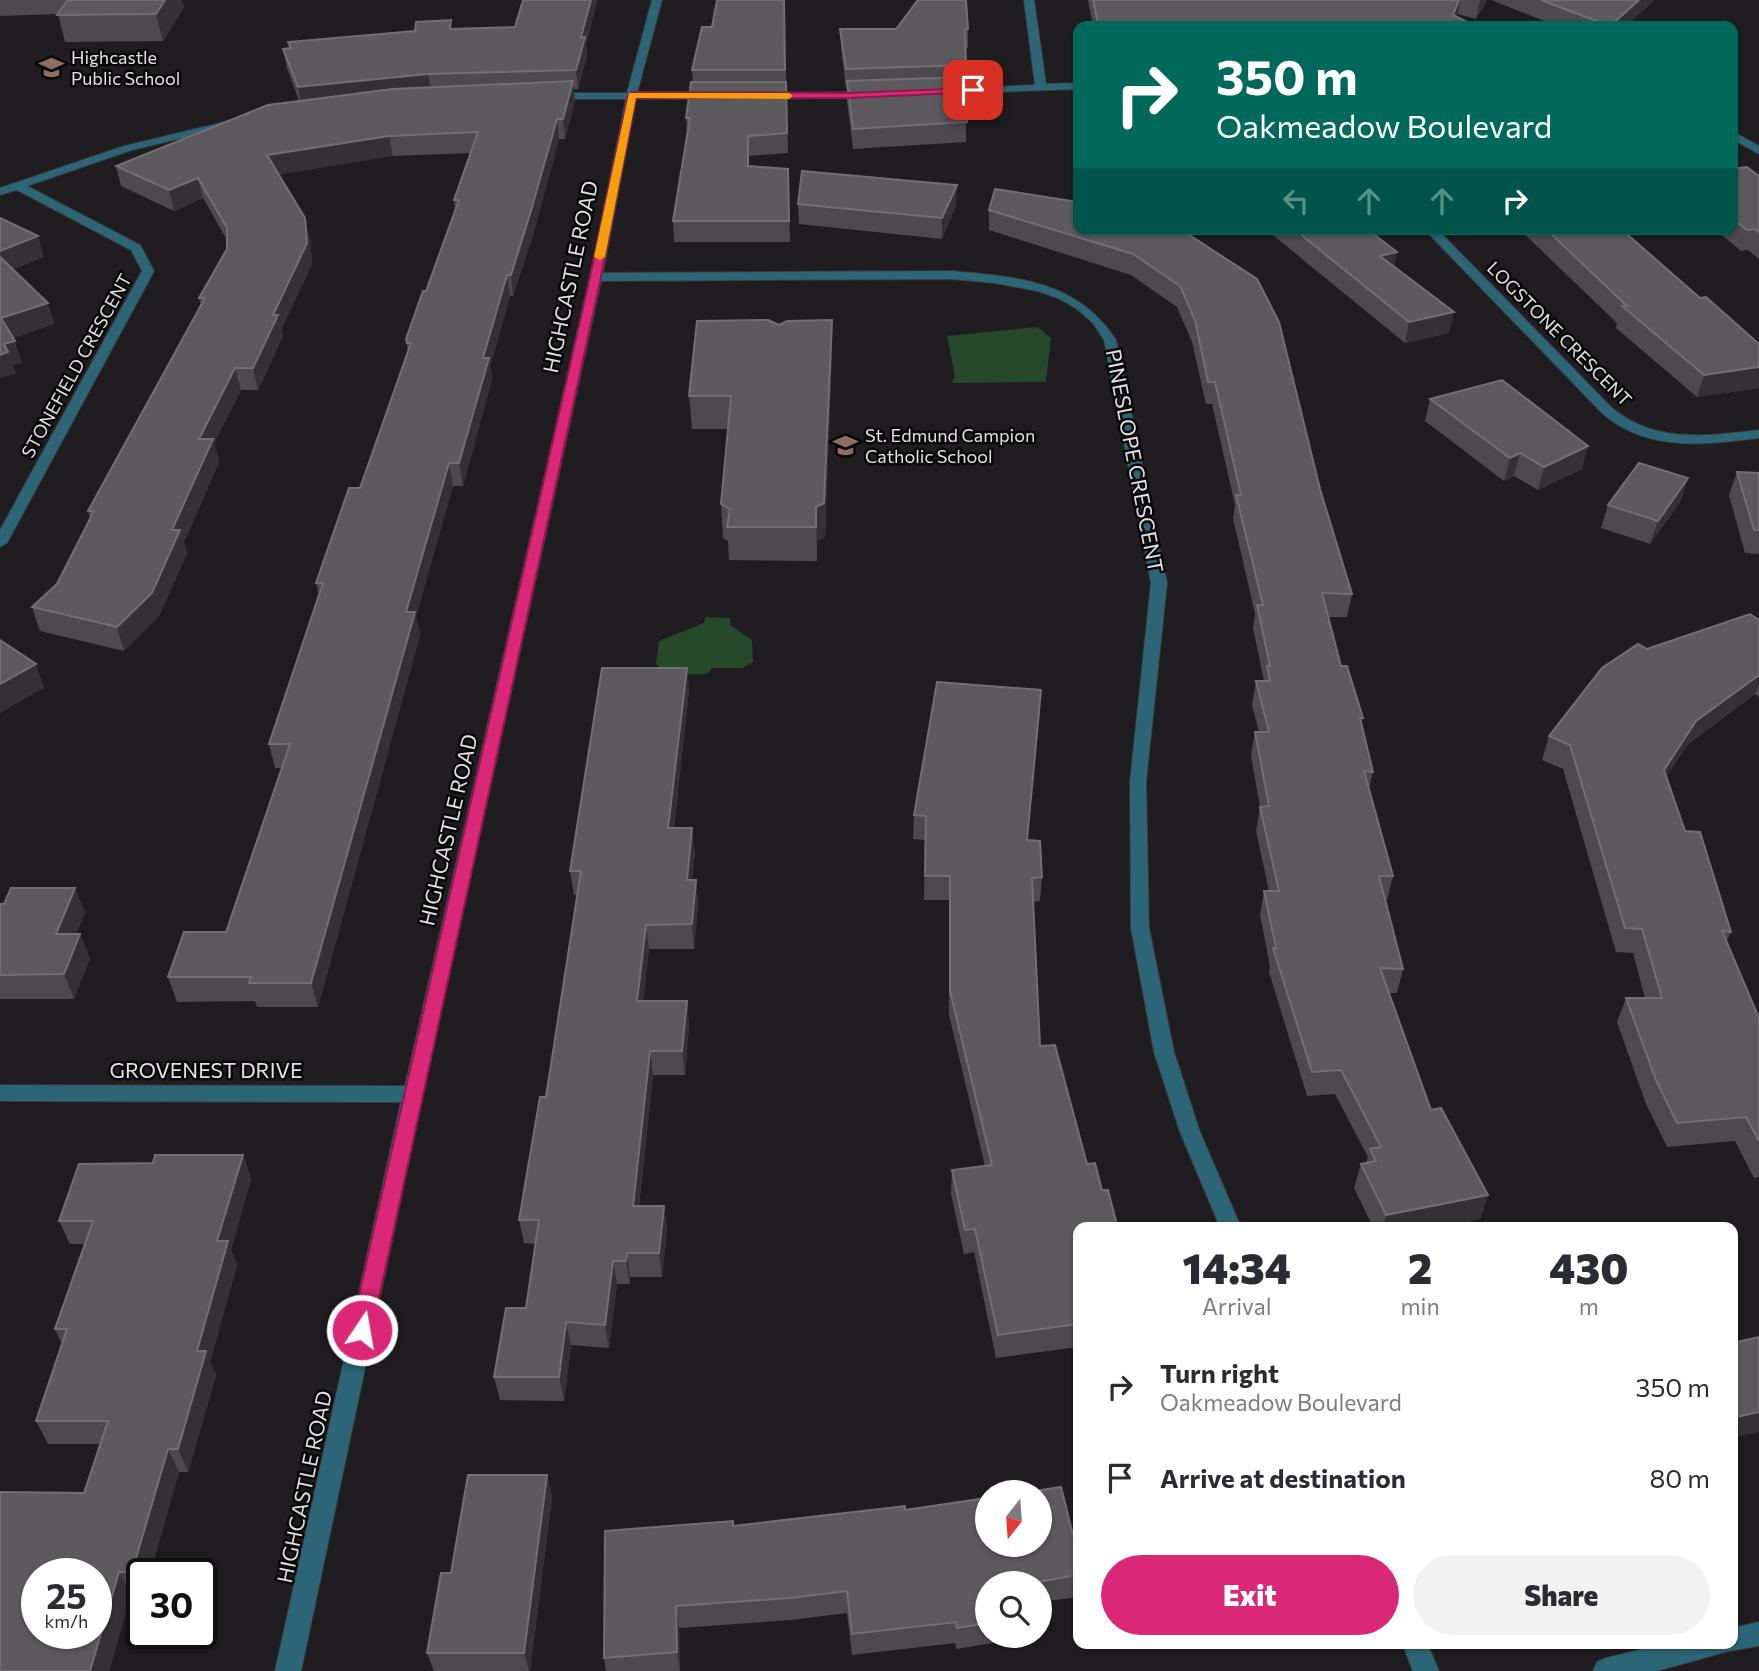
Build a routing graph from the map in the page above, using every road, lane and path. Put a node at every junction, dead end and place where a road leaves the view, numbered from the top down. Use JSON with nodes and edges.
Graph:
{"nodes":[{"id":1,"x":657,"y":0,"type":"edge"},
{"id":2,"x":1030,"y":0,"type":"edge"},
{"id":3,"x":1073,"y":86,"type":"edge"},
{"id":4,"x":1041,"y":88,"type":"junction"},
{"id":5,"x":938,"y":92,"type":"edge"},
{"id":6,"x":887,"y":94,"type":"edge"},
{"id":7,"x":632,"y":95,"type":"junction"},
{"id":8,"x":544,"y":96,"type":"edge"},
{"id":9,"x":720,"y":96,"type":"edge"},
{"id":10,"x":745,"y":96,"type":"edge"},
{"id":11,"x":252,"y":120,"type":"edge"},
{"id":12,"x":1738,"y":138,"type":"edge"},
{"id":13,"x":1759,"y":150,"type":"edge"},
{"id":14,"x":18,"y":186,"type":"junction"},
{"id":15,"x":0,"y":192,"type":"edge"},
{"id":16,"x":1436,"y":235,"type":"edge"},
{"id":17,"x":596,"y":277,"type":"junction"},
{"id":18,"x":1759,"y":433,"type":"edge"},
{"id":19,"x":0,"y":543,"type":"edge"},
{"id":20,"x":0,"y":1093,"type":"edge"},
{"id":21,"x":413,"y":1094,"type":"junction"},
{"id":22,"x":1229,"y":1222,"type":"edge"},
{"id":23,"x":1759,"y":1634,"type":"edge"},
{"id":24,"x":1738,"y":1639,"type":"edge"},
{"id":25,"x":1417,"y":1649,"type":"edge"},
{"id":26,"x":1696,"y":1649,"type":"edge"},
{"id":27,"x":288,"y":1671,"type":"edge"},
{"id":28,"x":1426,"y":1671,"type":"edge"},
{"id":29,"x":1606,"y":1671,"type":"edge"}],
"edges":[{"from":1,"to":7,"type":"street","name":"HIGHCASTLE ROAD"},
{"from":2,"to":4,"type":"street"},
{"from":3,"to":4,"type":"street"},
{"from":4,"to":5,"type":"street"},
{"from":6,"to":10,"type":"street"},
{"from":7,"to":8,"type":"street"},
{"from":7,"to":9,"type":"street"},
{"from":7,"to":17,"type":"street","name":"HIGHCASTLE ROAD"},
{"from":11,"to":14,"type":"street"},
{"from":12,"to":13,"type":"street"},
{"from":14,"to":15,"type":"street"},
{"from":14,"to":19,"type":"street","name":"STONEFIELD CRESCENT"},
{"from":16,"to":18,"type":"street","name":"LOGSTONE CRESCENT"},
{"from":17,"to":21,"type":"street","name":"HIGHCASTLE ROAD"},
{"from":17,"to":22,"type":"street","name":"PINESLOPE CRESCENT"},
{"from":20,"to":21,"type":"street","name":"GROVENEST DRIVE"},
{"from":21,"to":27,"type":"street","name":"HIGHCASTLE ROAD"},
{"from":23,"to":24,"type":"street"},
{"from":25,"to":28,"type":"street"},
{"from":26,"to":29,"type":"street"}]}
